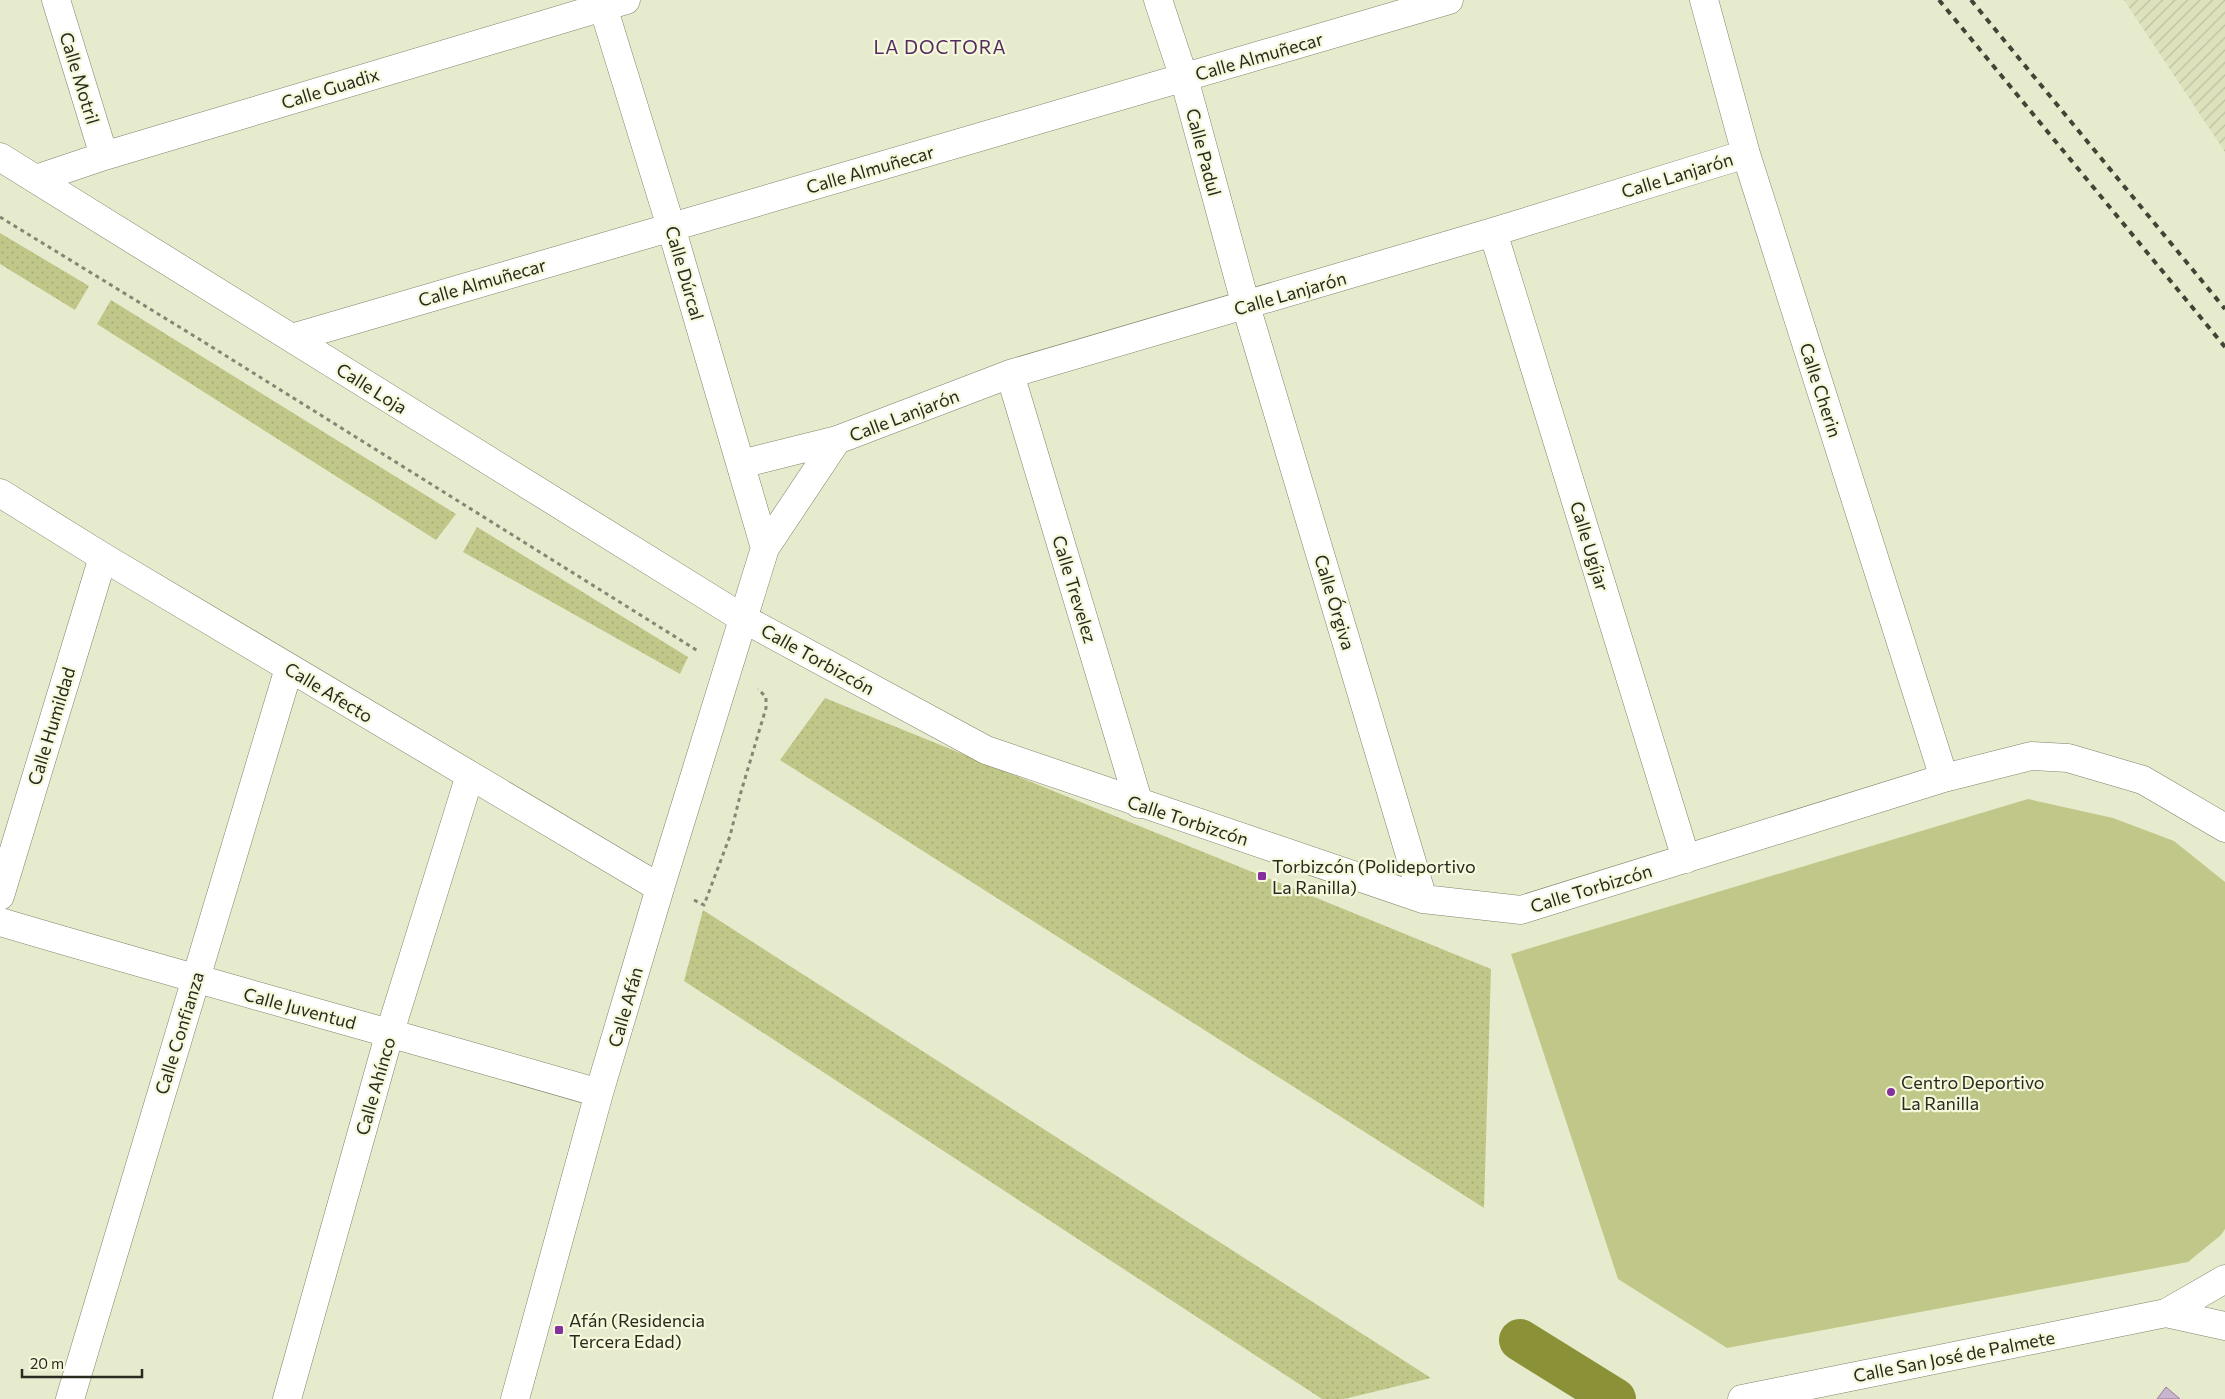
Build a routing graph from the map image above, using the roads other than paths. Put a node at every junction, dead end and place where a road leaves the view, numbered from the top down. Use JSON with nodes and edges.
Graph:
{"nodes":[{"id":1,"x":56,"y":0,"type":"edge"},
{"id":2,"x":1158,"y":0,"type":"edge"},
{"id":3,"x":1449,"y":0,"type":"edge"},
{"id":4,"x":1704,"y":0,"type":"edge"},
{"id":5,"x":610,"y":2,"type":"edge"},
{"id":6,"x":1184,"y":78,"type":"junction"},
{"id":7,"x":1746,"y":154,"type":"junction"},
{"id":8,"x":104,"y":156,"type":"junction"},
{"id":9,"x":0,"y":157,"type":"edge"},
{"id":10,"x":36,"y":179,"type":"junction"},
{"id":11,"x":671,"y":226,"type":"junction"},
{"id":12,"x":1493,"y":232,"type":"junction"},
{"id":13,"x":1246,"y":306,"type":"junction"},
{"id":14,"x":292,"y":338,"type":"junction"},
{"id":15,"x":1010,"y":374,"type":"junction"},
{"id":16,"x":837,"y":440,"type":"junction"},
{"id":17,"x":741,"y":464,"type":"junction"},
{"id":18,"x":0,"y":493,"type":"edge"},
{"id":19,"x":765,"y":548,"type":"junction"},
{"id":20,"x":103,"y":557,"type":"junction"},
{"id":21,"x":744,"y":619,"type":"junction"},
{"id":22,"x":289,"y":668,"type":"junction"},
{"id":23,"x":470,"y":775,"type":"junction"},
{"id":24,"x":1944,"y":778,"type":"junction"},
{"id":25,"x":1139,"y":804,"type":"junction"},
{"id":26,"x":2225,"y":828,"type":"edge"},
{"id":27,"x":1686,"y":859,"type":"junction"},
{"id":28,"x":660,"y":888,"type":"junction"},
{"id":29,"x":0,"y":896,"type":"edge"},
{"id":30,"x":1423,"y":899,"type":"junction"},
{"id":31,"x":0,"y":922,"type":"edge"},
{"id":32,"x":196,"y":980,"type":"junction"},
{"id":33,"x":390,"y":1032,"type":"junction"},
{"id":34,"x":599,"y":1093,"type":"junction"},
{"id":35,"x":2225,"y":1279,"type":"edge"},
{"id":36,"x":2166,"y":1313,"type":"junction"},
{"id":37,"x":2225,"y":1326,"type":"edge"},
{"id":38,"x":1754,"y":1396,"type":"edge"},
{"id":39,"x":70,"y":1399,"type":"edge"},
{"id":40,"x":287,"y":1399,"type":"edge"},
{"id":41,"x":516,"y":1399,"type":"edge"}],
"edges":[{"from":1,"to":8,"type":"street","name":"Calle Motril"},
{"from":2,"to":6,"type":"street","name":"Calle Padul"},
{"from":3,"to":6,"type":"street","name":"Calle Almuñecar"},
{"from":4,"to":7,"type":"street","name":"Calle Cherin"},
{"from":5,"to":8,"type":"street","name":"Calle Guadix"},
{"from":5,"to":11,"type":"street","name":"Calle Dúrcal"},
{"from":6,"to":11,"type":"street","name":"Calle Almuñecar"},
{"from":6,"to":13,"type":"street","name":"Calle Padul"},
{"from":7,"to":12,"type":"street","name":"Calle Lanjarón"},
{"from":7,"to":24,"type":"street","name":"Calle Cherin"},
{"from":8,"to":10,"type":"street","name":"Calle Guadix"},
{"from":9,"to":10,"type":"street","name":"Calle Loja"},
{"from":10,"to":14,"type":"street","name":"Calle Loja"},
{"from":11,"to":14,"type":"street","name":"Calle Almuñecar"},
{"from":11,"to":17,"type":"street","name":"Calle Dúrcal"},
{"from":12,"to":13,"type":"street","name":"Calle Lanjarón"},
{"from":12,"to":27,"type":"street","name":"Calle Ugíjar"},
{"from":13,"to":15,"type":"street","name":"Calle Lanjarón"},
{"from":13,"to":30,"type":"street","name":"Calle Órgiva"},
{"from":14,"to":21,"type":"street","name":"Calle Loja"},
{"from":15,"to":16,"type":"street","name":"Calle Lanjarón"},
{"from":15,"to":25,"type":"street","name":"Calle Trevelez"},
{"from":16,"to":17,"type":"street","name":"Calle Lanjarón"},
{"from":16,"to":19,"type":"street","name":"Calle Lanjarón"},
{"from":17,"to":19,"type":"street","name":"Calle Dúrcal"},
{"from":18,"to":20,"type":"street","name":"Calle Afecto"},
{"from":19,"to":21,"type":"street","name":"Calle Lanjarón"},
{"from":20,"to":22,"type":"street","name":"Calle Afecto"},
{"from":20,"to":29,"type":"street","name":"Calle Humildad"},
{"from":21,"to":25,"type":"street","name":"Calle Torbizcón"},
{"from":21,"to":28,"type":"street","name":"Calle Afán"},
{"from":22,"to":23,"type":"street","name":"Calle Afecto"},
{"from":22,"to":32,"type":"street","name":"Calle Confianza"},
{"from":23,"to":28,"type":"street","name":"Calle Afecto"},
{"from":23,"to":33,"type":"street","name":"Calle Ahínco"},
{"from":24,"to":26,"type":"street","name":"Calle Torbizcón"},
{"from":24,"to":27,"type":"street","name":"Calle Torbizcón"},
{"from":25,"to":30,"type":"street","name":"Calle Torbizcón"},
{"from":27,"to":30,"type":"street","name":"Calle Torbizcón"},
{"from":28,"to":34,"type":"street","name":"Calle Afán"},
{"from":31,"to":32,"type":"street","name":"Calle Juventud"},
{"from":32,"to":33,"type":"street","name":"Calle Juventud"},
{"from":32,"to":39,"type":"street","name":"Calle Confianza"},
{"from":33,"to":34,"type":"street","name":"Calle Juventud"},
{"from":33,"to":40,"type":"street","name":"Calle Ahínco"},
{"from":34,"to":41,"type":"street","name":"Calle Afán"},
{"from":35,"to":36,"type":"street","name":"Calle San José de Palmete"},
{"from":36,"to":37,"type":"street","name":"Calle San José de Palmete"},
{"from":36,"to":38,"type":"street","name":"Calle San José de Palmete"}]}
